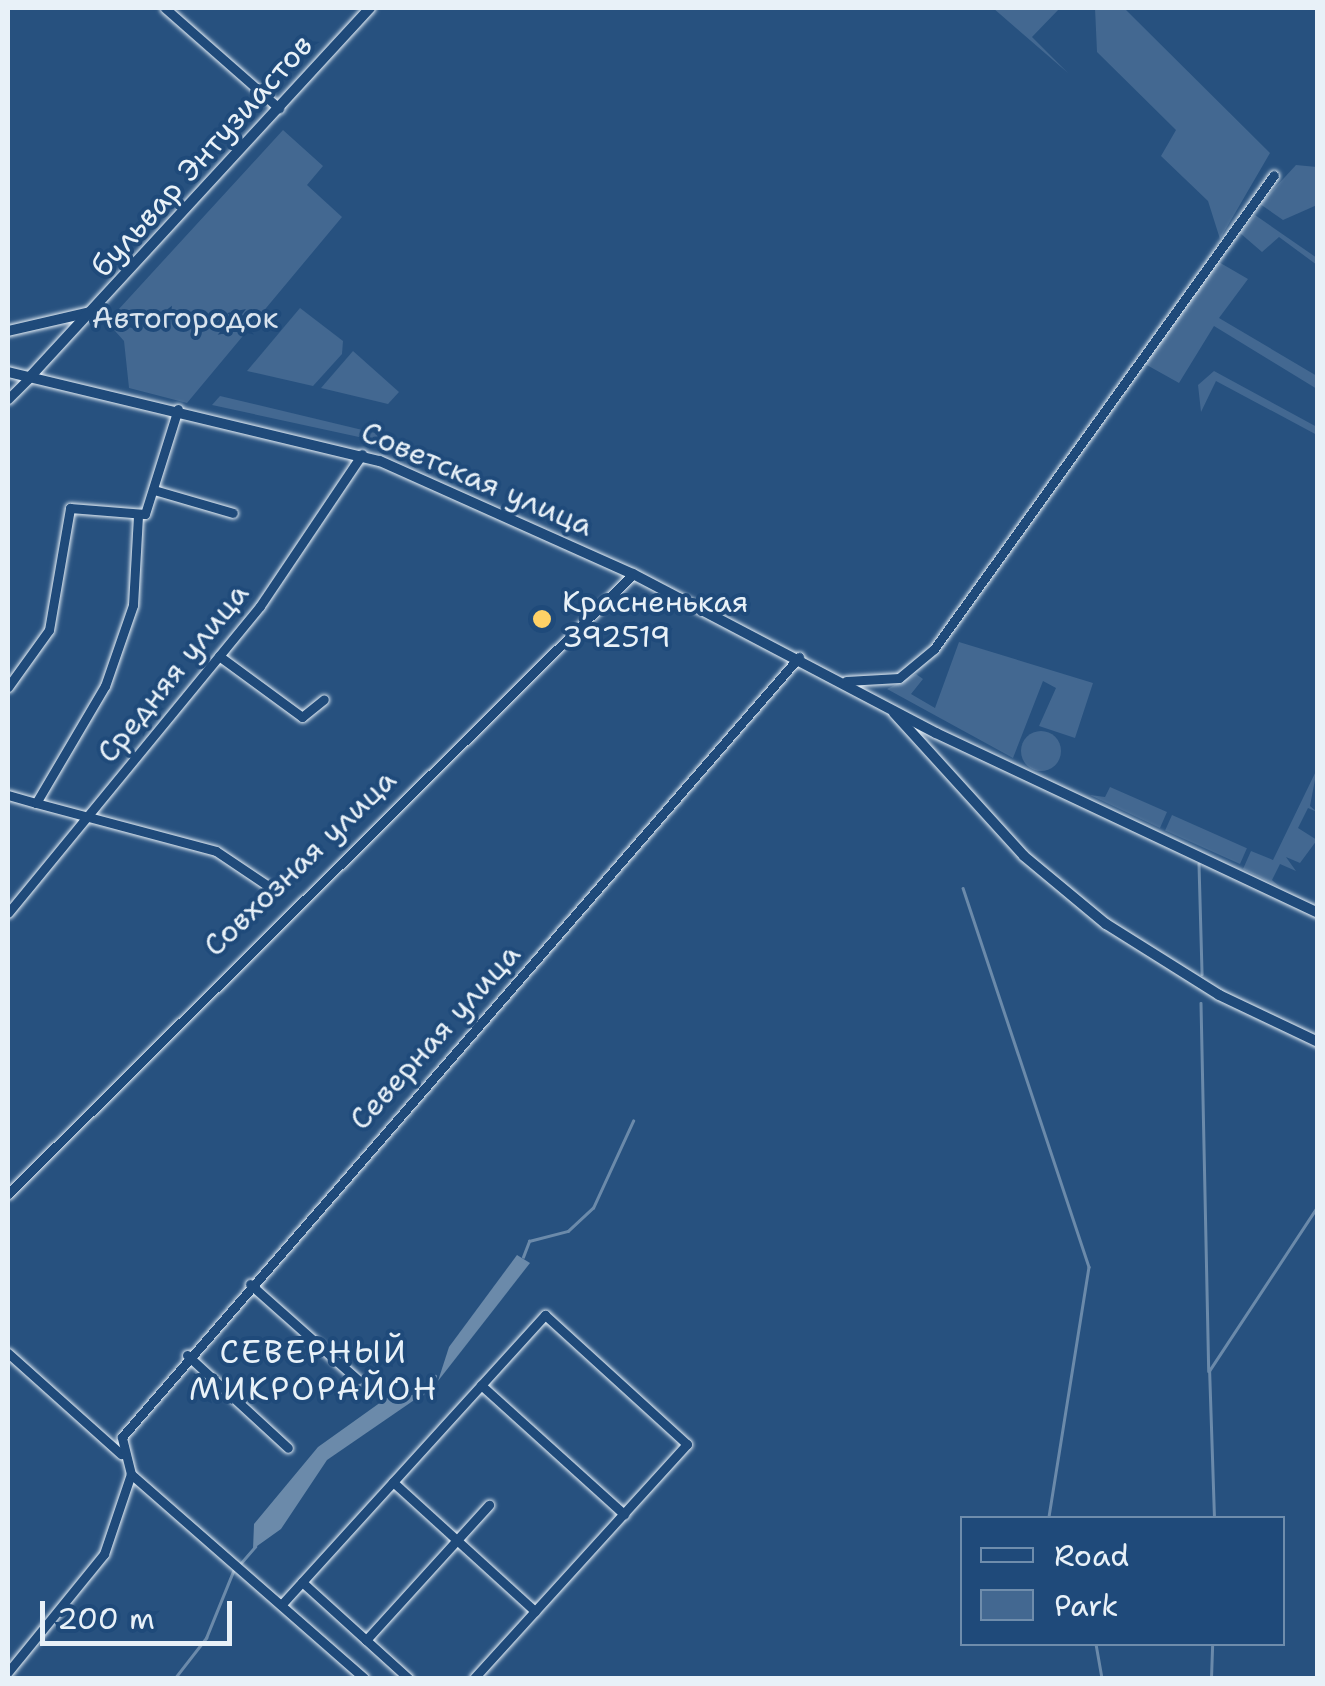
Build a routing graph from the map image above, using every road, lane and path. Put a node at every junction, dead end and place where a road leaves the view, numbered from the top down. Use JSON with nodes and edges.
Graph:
{"nodes":[{"id":1,"x":165,"y":8,"type":"edge"},
{"id":2,"x":370,"y":8,"type":"edge"},
{"id":3,"x":278,"y":108,"type":"junction"},
{"id":4,"x":1274,"y":175,"type":"dead end"},
{"id":5,"x":96,"y":310,"type":"junction"},
{"id":6,"x":8,"y":331,"type":"edge"},
{"id":7,"x":8,"y":372,"type":"edge"},
{"id":8,"x":28,"y":380,"type":"junction"},
{"id":9,"x":8,"y":400,"type":"edge"},
{"id":10,"x":178,"y":410,"type":"junction"},
{"id":11,"x":362,"y":454,"type":"junction"},
{"id":12,"x":154,"y":490,"type":"junction"},
{"id":13,"x":233,"y":513,"type":"dead end"},
{"id":14,"x":138,"y":516,"type":"junction"},
{"id":15,"x":633,"y":574,"type":"junction"},
{"id":16,"x":219,"y":656,"type":"junction"},
{"id":17,"x":799,"y":656,"type":"junction"},
{"id":18,"x":846,"y":681,"type":"junction"},
{"id":19,"x":8,"y":687,"type":"edge"},
{"id":20,"x":324,"y":699,"type":"dead end"},
{"id":21,"x":894,"y":712,"type":"junction"},
{"id":22,"x":8,"y":795,"type":"edge"},
{"id":23,"x":36,"y":803,"type":"junction"},
{"id":24,"x":88,"y":820,"type":"junction"},
{"id":25,"x":274,"y":890,"type":"dead end"},
{"id":26,"x":8,"y":913,"type":"edge"},
{"id":27,"x":1318,"y":913,"type":"edge"},
{"id":28,"x":1318,"y":1042,"type":"edge"},
{"id":29,"x":8,"y":1194,"type":"edge"},
{"id":30,"x":250,"y":1284,"type":"junction"},
{"id":31,"x":8,"y":1353,"type":"edge"},
{"id":32,"x":187,"y":1355,"type":"junction"},
{"id":33,"x":358,"y":1380,"type":"dead end"},
{"id":34,"x":482,"y":1385,"type":"junction"},
{"id":35,"x":288,"y":1448,"type":"dead end"},
{"id":36,"x":123,"y":1456,"type":"junction"},
{"id":37,"x":132,"y":1474,"type":"junction"},
{"id":38,"x":393,"y":1482,"type":"junction"},
{"id":39,"x":489,"y":1504,"type":"dead end"},
{"id":40,"x":624,"y":1514,"type":"junction"},
{"id":41,"x":457,"y":1540,"type":"junction"},
{"id":42,"x":302,"y":1582,"type":"junction"},
{"id":43,"x":282,"y":1604,"type":"junction"},
{"id":44,"x":536,"y":1611,"type":"junction"},
{"id":45,"x":366,"y":1640,"type":"junction"},
{"id":46,"x":8,"y":1672,"type":"edge"},
{"id":47,"x":364,"y":1678,"type":"edge"},
{"id":48,"x":408,"y":1678,"type":"edge"},
{"id":49,"x":474,"y":1678,"type":"edge"}],
"edges":[{"from":1,"to":3,"type":"street"},
{"from":2,"to":3,"type":"main road","name":"бульвар Энтузиастов"},
{"from":3,"to":5,"type":"main road","name":"бульвар Энтузиастов"},
{"from":4,"to":18,"type":"street"},
{"from":5,"to":6,"type":"main road"},
{"from":5,"to":8,"type":"main road","name":"бульвар Энтузиастов"},
{"from":7,"to":8,"type":"main road","name":"Советская улица"},
{"from":8,"to":9,"type":"street"},
{"from":8,"to":10,"type":"main road","name":"Советская улица"},
{"from":10,"to":11,"type":"main road","name":"Советская улица"},
{"from":10,"to":12,"type":"street"},
{"from":11,"to":15,"type":"main road","name":"Советская улица"},
{"from":11,"to":16,"type":"street","name":"Средняя улица"},
{"from":12,"to":13,"type":"street"},
{"from":12,"to":14,"type":"street"},
{"from":14,"to":19,"type":"street"},
{"from":14,"to":23,"type":"street"},
{"from":15,"to":17,"type":"main road","name":"Советская улица"},
{"from":15,"to":29,"type":"street","name":"Совхозная улица"},
{"from":16,"to":20,"type":"street"},
{"from":16,"to":24,"type":"street","name":"Средняя улица"},
{"from":17,"to":18,"type":"main road","name":"Советская улица"},
{"from":17,"to":30,"type":"street","name":"Северная улица"},
{"from":18,"to":21,"type":"main road","name":"Советская улица"},
{"from":21,"to":27,"type":"main road"},
{"from":21,"to":28,"type":"main road"},
{"from":22,"to":23,"type":"street"},
{"from":23,"to":24,"type":"street"},
{"from":24,"to":25,"type":"street"},
{"from":24,"to":26,"type":"street","name":"Средняя улица"},
{"from":30,"to":32,"type":"street","name":"Северная улица"},
{"from":30,"to":33,"type":"street"},
{"from":31,"to":36,"type":"street"},
{"from":32,"to":35,"type":"street"},
{"from":32,"to":36,"type":"street","name":"Северная улица"},
{"from":34,"to":38,"type":"street"},
{"from":34,"to":40,"type":"street"},
{"from":34,"to":40,"type":"street"},
{"from":36,"to":37,"type":"street"},
{"from":37,"to":43,"type":"street"},
{"from":37,"to":46,"type":"street"},
{"from":38,"to":41,"type":"street"},
{"from":38,"to":42,"type":"street"},
{"from":39,"to":41,"type":"street"},
{"from":40,"to":44,"type":"street"},
{"from":41,"to":44,"type":"street"},
{"from":41,"to":45,"type":"street"},
{"from":42,"to":43,"type":"street"},
{"from":42,"to":45,"type":"street"},
{"from":43,"to":47,"type":"street"},
{"from":44,"to":49,"type":"street"},
{"from":45,"to":48,"type":"street"}]}
